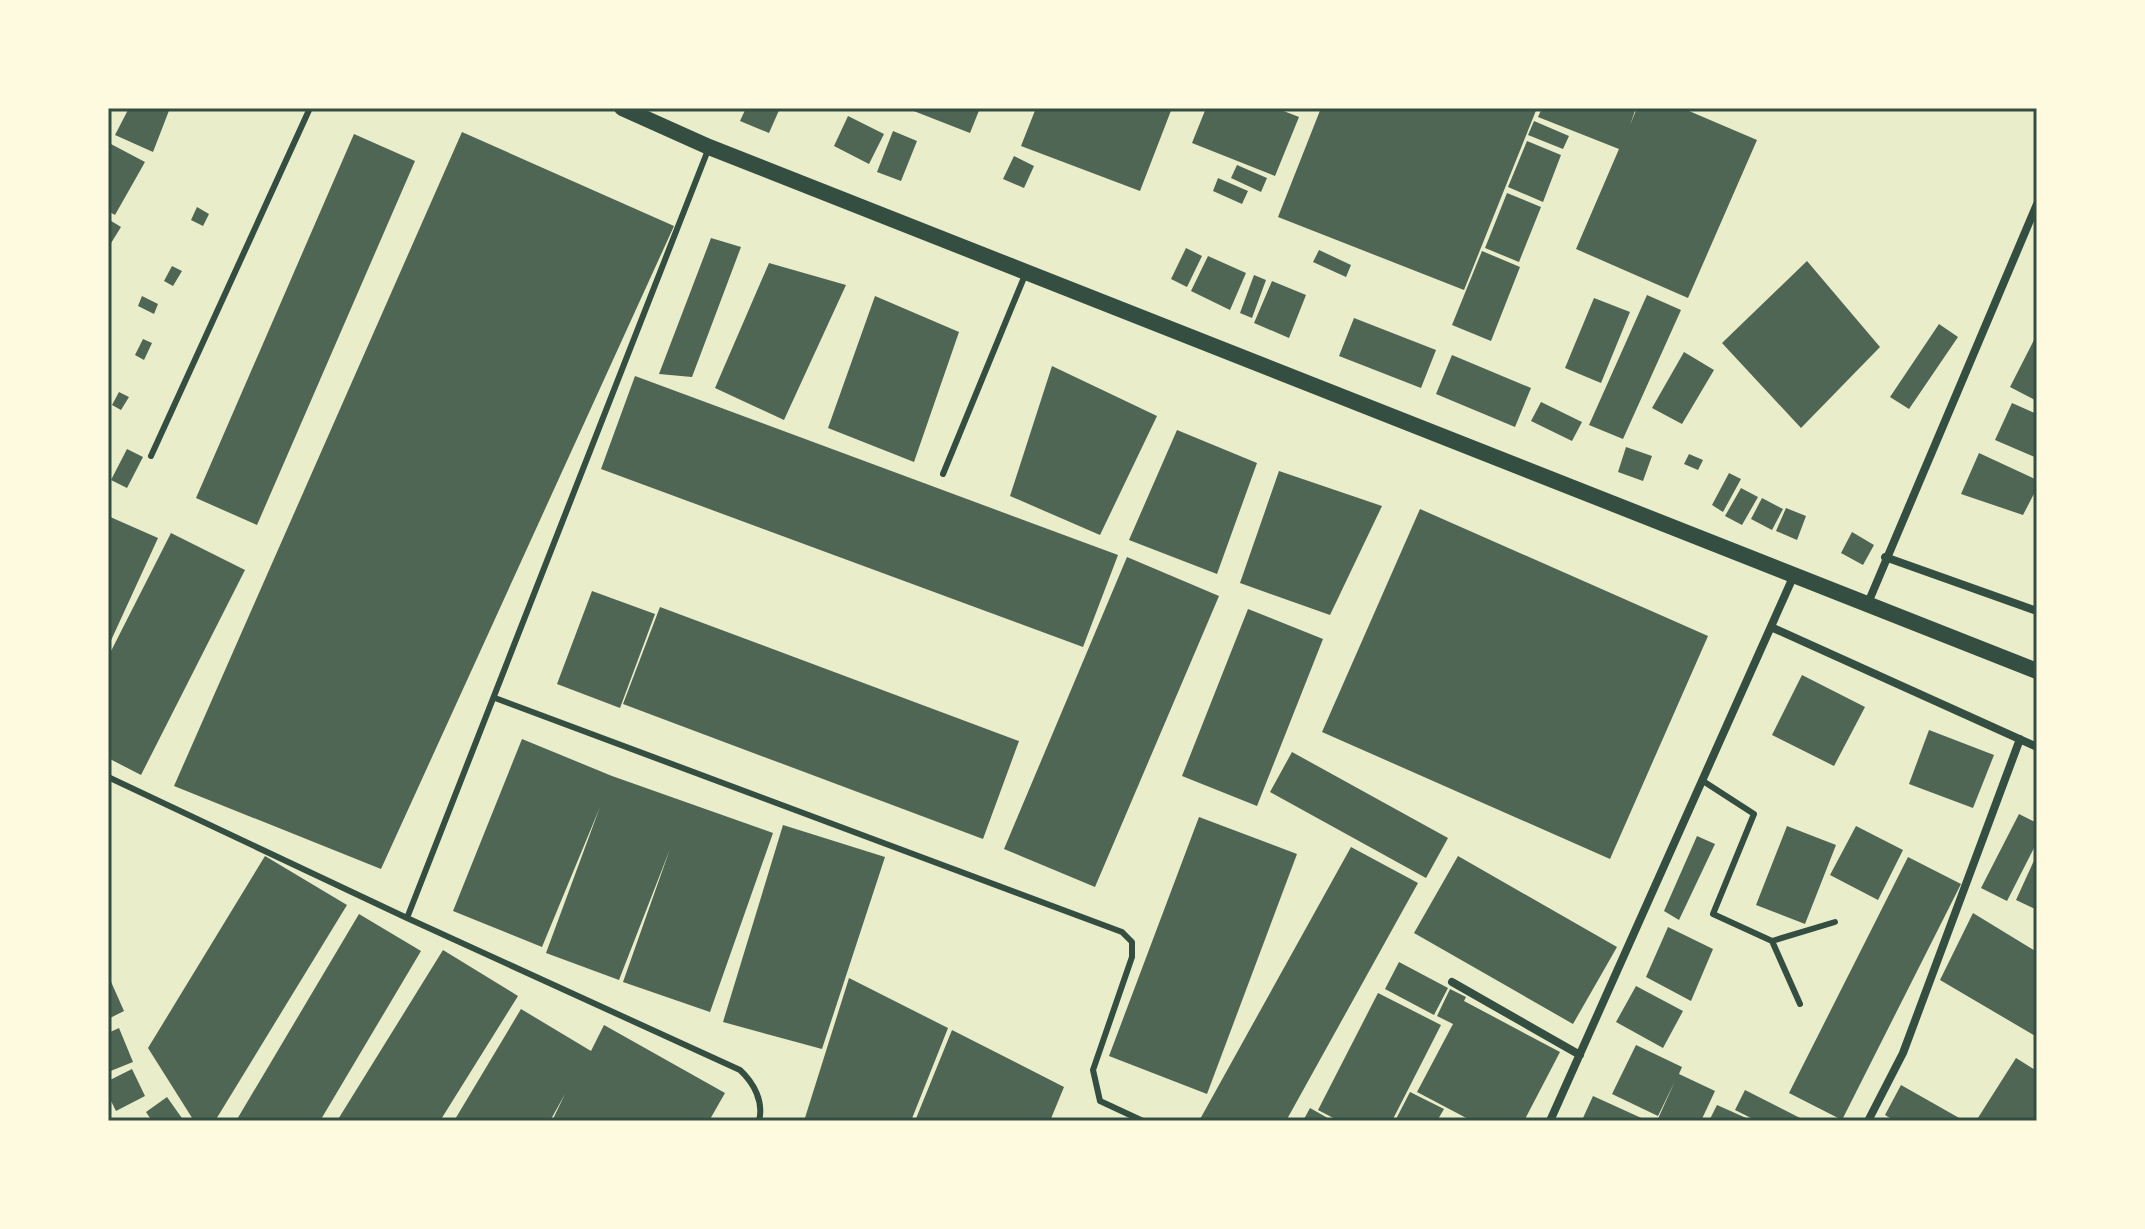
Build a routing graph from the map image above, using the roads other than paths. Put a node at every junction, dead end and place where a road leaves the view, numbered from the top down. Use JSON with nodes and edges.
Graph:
{"nodes":[{"id":1,"x":310,"y":108,"type":"edge"},
{"id":2,"x":622,"y":108,"type":"edge"},
{"id":3,"x":709,"y":147,"type":"junction"},
{"id":4,"x":2037,"y":204,"type":"edge"},
{"id":5,"x":1026,"y":272,"type":"junction"},
{"id":6,"x":151,"y":456,"type":"dead end"},
{"id":7,"x":943,"y":474,"type":"dead end"},
{"id":8,"x":1885,"y":557,"type":"junction"},
{"id":9,"x":1794,"y":575,"type":"junction"},
{"id":10,"x":1868,"y":603,"type":"junction"},
{"id":11,"x":2037,"y":611,"type":"edge"},
{"id":12,"x":1771,"y":627,"type":"junction"},
{"id":13,"x":2037,"y":671,"type":"edge"},
{"id":14,"x":495,"y":698,"type":"junction"},
{"id":15,"x":2020,"y":739,"type":"junction"},
{"id":16,"x":2037,"y":747,"type":"edge"},
{"id":17,"x":108,"y":777,"type":"edge"},
{"id":18,"x":1703,"y":781,"type":"junction"},
{"id":19,"x":407,"y":918,"type":"junction"},
{"id":20,"x":1835,"y":922,"type":"dead end"},
{"id":21,"x":1772,"y":941,"type":"junction"},
{"id":22,"x":1452,"y":982,"type":"dead end"},
{"id":23,"x":1800,"y":1004,"type":"dead end"},
{"id":24,"x":1580,"y":1055,"type":"junction"},
{"id":25,"x":759,"y":1121,"type":"edge"},
{"id":26,"x":1143,"y":1121,"type":"edge"},
{"id":27,"x":1550,"y":1121,"type":"edge"},
{"id":28,"x":1868,"y":1121,"type":"edge"}],
"edges":[{"from":1,"to":6,"type":"lane"},
{"from":2,"to":3,"type":"main road"},
{"from":3,"to":5,"type":"main road"},
{"from":3,"to":14,"type":"lane"},
{"from":4,"to":8,"type":"street"},
{"from":5,"to":7,"type":"lane"},
{"from":5,"to":9,"type":"main road"},
{"from":8,"to":10,"type":"street"},
{"from":8,"to":11,"type":"street"},
{"from":9,"to":10,"type":"main road"},
{"from":9,"to":12,"type":"street"},
{"from":10,"to":13,"type":"main road"},
{"from":12,"to":15,"type":"street"},
{"from":12,"to":18,"type":"street"},
{"from":14,"to":19,"type":"lane"},
{"from":14,"to":26,"type":"lane"},
{"from":15,"to":16,"type":"street"},
{"from":15,"to":28,"type":"street"},
{"from":17,"to":19,"type":"lane"},
{"from":18,"to":21,"type":"lane"},
{"from":18,"to":24,"type":"street"},
{"from":19,"to":25,"type":"lane"},
{"from":20,"to":21,"type":"lane"},
{"from":21,"to":23,"type":"lane"},
{"from":22,"to":24,"type":"street"},
{"from":24,"to":27,"type":"street"}]}
